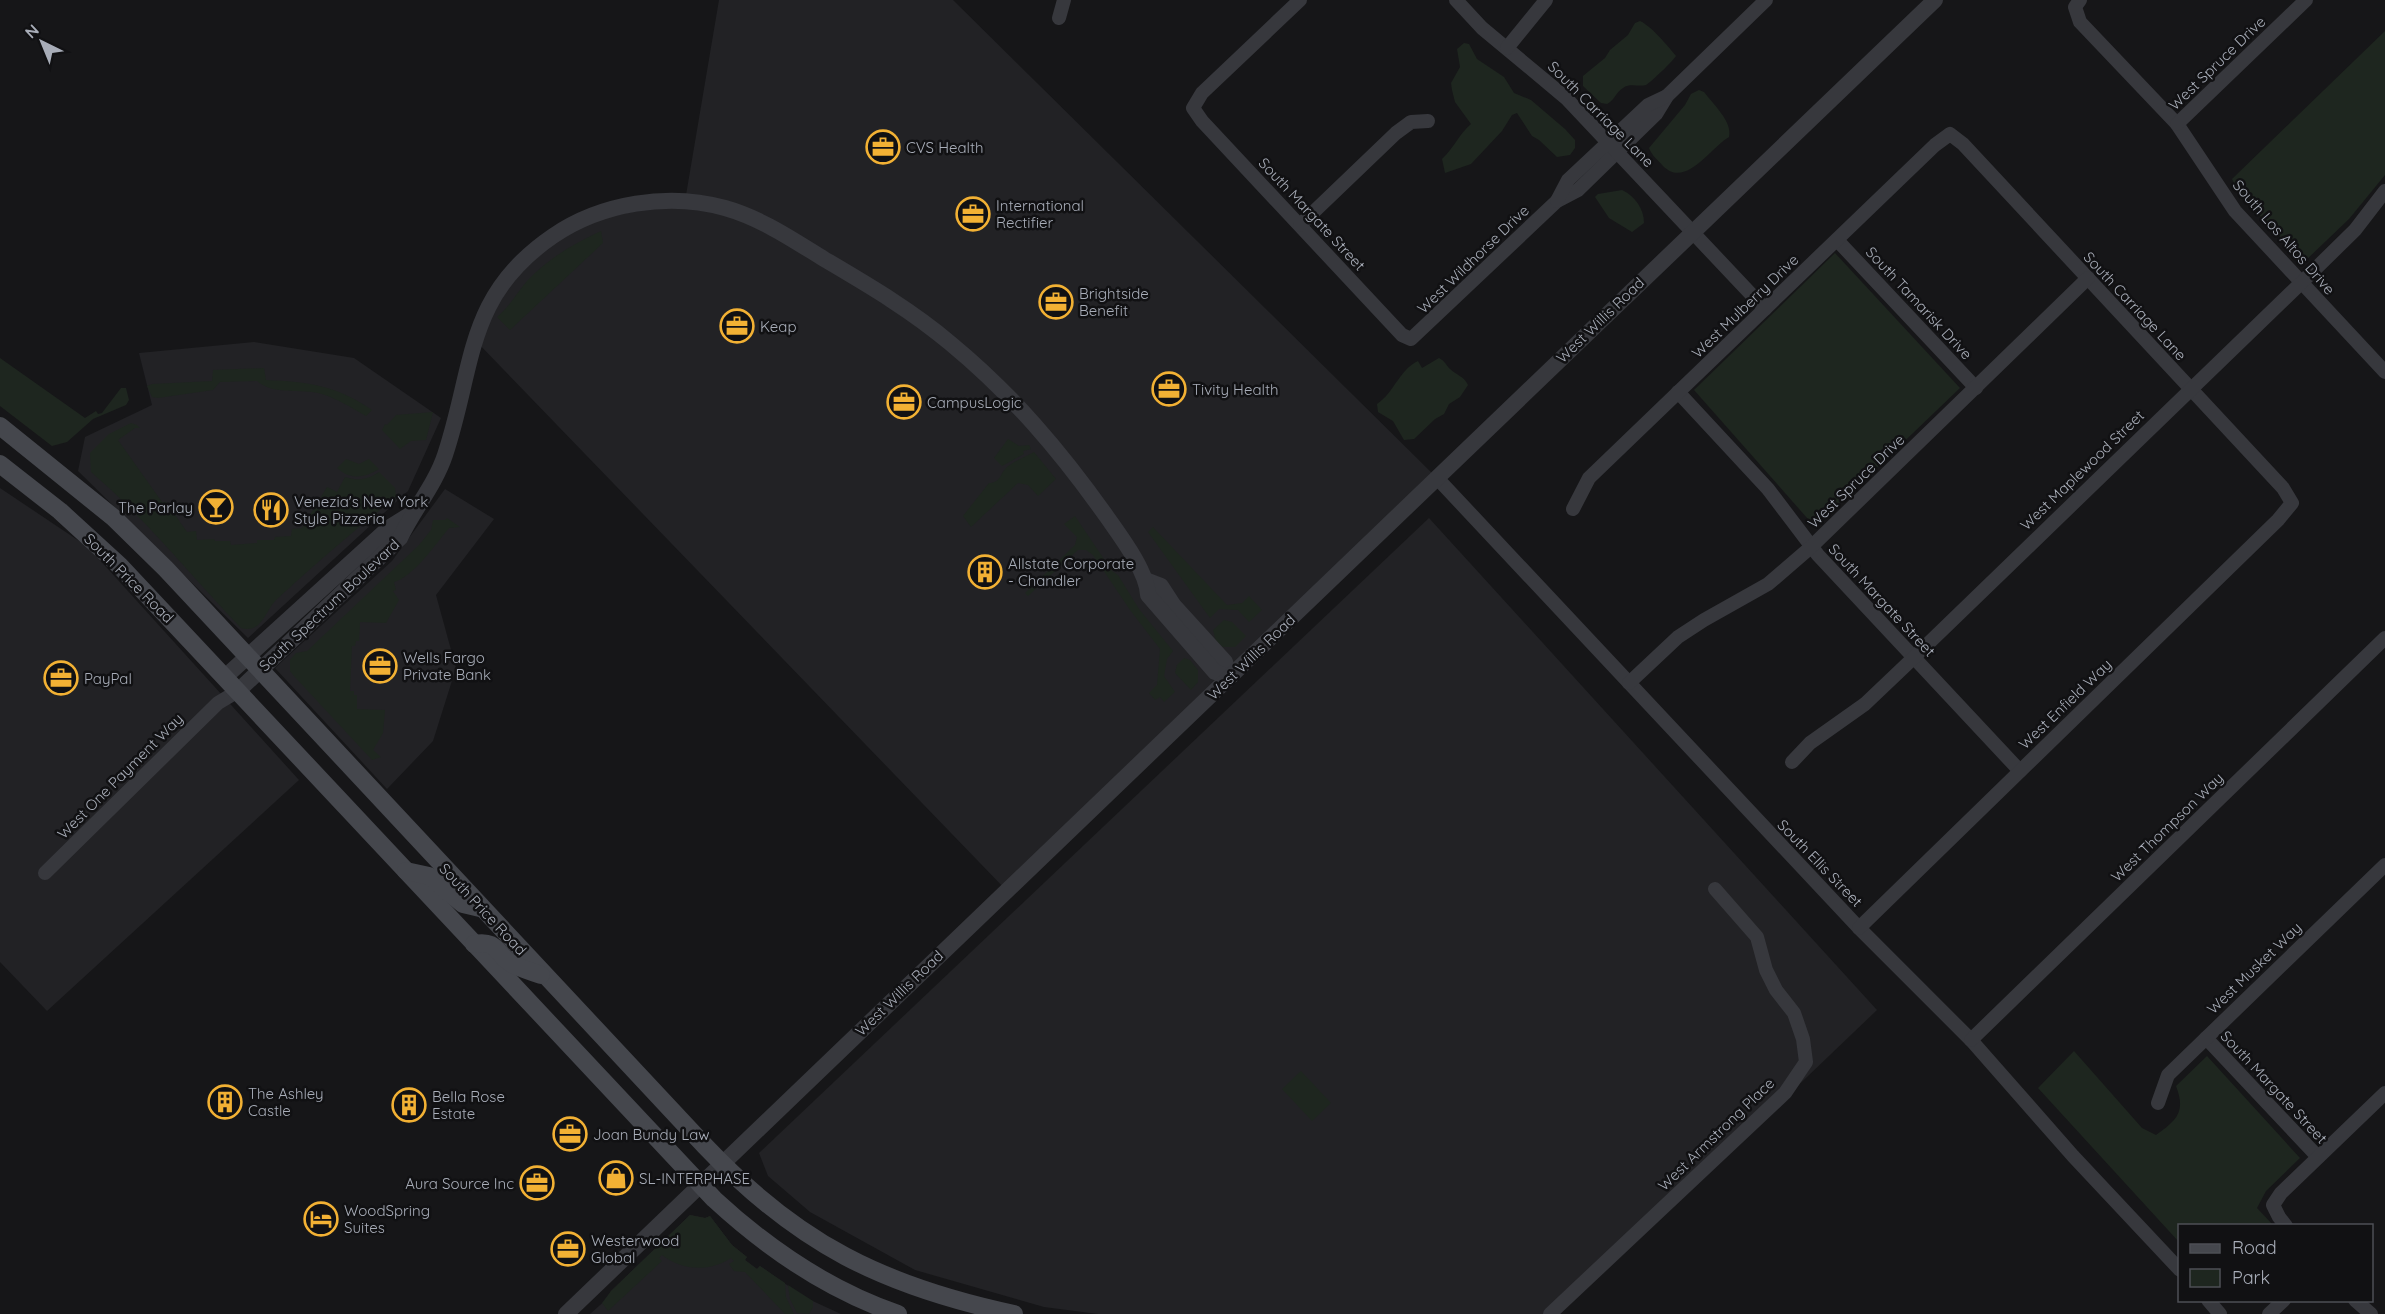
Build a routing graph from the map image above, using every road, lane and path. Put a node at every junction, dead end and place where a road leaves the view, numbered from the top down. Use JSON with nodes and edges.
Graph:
{"nodes":[{"id":1,"x":1064,"y":0,"type":"edge"},
{"id":2,"x":1300,"y":0,"type":"edge"},
{"id":3,"x":1456,"y":0,"type":"edge"},
{"id":4,"x":1546,"y":0,"type":"edge"},
{"id":5,"x":1766,"y":0,"type":"edge"},
{"id":6,"x":1935,"y":0,"type":"edge"},
{"id":7,"x":2306,"y":0,"type":"edge"},
{"id":8,"x":2077,"y":4,"type":"edge"},
{"id":9,"x":1059,"y":18,"type":"dead end"},
{"id":10,"x":1507,"y":48,"type":"junction"},
{"id":11,"x":1428,"y":122,"type":"dead end"},
{"id":12,"x":2177,"y":124,"type":"junction"},
{"id":13,"x":1950,"y":134,"type":"joint"},
{"id":14,"x":1612,"y":147,"type":"junction"},
{"id":15,"x":2385,"y":191,"type":"edge"},
{"id":16,"x":1300,"y":225,"type":"junction"},
{"id":17,"x":1691,"y":232,"type":"junction"},
{"id":18,"x":1837,"y":240,"type":"junction"},
{"id":19,"x":2088,"y":278,"type":"junction"},
{"id":20,"x":2301,"y":283,"type":"junction"},
{"id":21,"x":1765,"y":309,"type":"junction"},
{"id":22,"x":1412,"y":339,"type":"joint"},
{"id":23,"x":2385,"y":372,"type":"edge"},
{"id":24,"x":1976,"y":388,"type":"junction"},
{"id":25,"x":2190,"y":389,"type":"junction"},
{"id":26,"x":1678,"y":392,"type":"junction"},
{"id":27,"x":0,"y":426,"type":"edge"},
{"id":28,"x":0,"y":464,"type":"edge"},
{"id":29,"x":1437,"y":478,"type":"junction"},
{"id":30,"x":2292,"y":503,"type":"joint"},
{"id":31,"x":1573,"y":509,"type":"dead end"},
{"id":32,"x":412,"y":514,"type":"junction"},
{"id":33,"x":1811,"y":547,"type":"junction"},
{"id":34,"x":2385,"y":638,"type":"edge"},
{"id":35,"x":247,"y":656,"type":"junction"},
{"id":36,"x":1913,"y":658,"type":"junction"},
{"id":37,"x":260,"y":670,"type":"junction"},
{"id":38,"x":225,"y":677,"type":"junction"},
{"id":39,"x":1230,"y":677,"type":"junction"},
{"id":40,"x":1629,"y":683,"type":"junction"},
{"id":41,"x":238,"y":691,"type":"junction"},
{"id":42,"x":218,"y":703,"type":"junction"},
{"id":43,"x":1792,"y":762,"type":"dead end"},
{"id":44,"x":2020,"y":771,"type":"junction"},
{"id":45,"x":2385,"y":865,"type":"edge"},
{"id":46,"x":405,"y":871,"type":"junction"},
{"id":47,"x":45,"y":873,"type":"dead end"},
{"id":48,"x":1715,"y":889,"type":"dead end"},
{"id":49,"x":482,"y":908,"type":"junction"},
{"id":50,"x":1859,"y":928,"type":"junction"},
{"id":51,"x":474,"y":944,"type":"junction"},
{"id":52,"x":546,"y":976,"type":"junction"},
{"id":53,"x":2205,"y":1038,"type":"junction"},
{"id":54,"x":1971,"y":1040,"type":"junction"},
{"id":55,"x":2385,"y":1093,"type":"edge"},
{"id":56,"x":2158,"y":1102,"type":"dead end"},
{"id":57,"x":2318,"y":1157,"type":"junction"},
{"id":58,"x":721,"y":1164,"type":"junction"},
{"id":59,"x":699,"y":1185,"type":"junction"},
{"id":60,"x":2284,"y":1224,"type":"edge"},
{"id":61,"x":2178,"y":1268,"type":"edge"},
{"id":62,"x":2210,"y":1302,"type":"edge"},
{"id":63,"x":2282,"y":1302,"type":"edge"},
{"id":64,"x":2357,"y":1302,"type":"edge"},
{"id":65,"x":566,"y":1314,"type":"edge"},
{"id":66,"x":898,"y":1314,"type":"edge"},
{"id":67,"x":1014,"y":1314,"type":"edge"},
{"id":68,"x":1550,"y":1314,"type":"edge"},
{"id":69,"x":2220,"y":1314,"type":"edge"},
{"id":70,"x":2270,"y":1314,"type":"edge"},
{"id":71,"x":2371,"y":1314,"type":"edge"}],
"edges":[{"from":1,"to":9,"type":"street"},
{"from":2,"to":16,"type":"street","name":"South Margate Street"},
{"from":3,"to":10,"type":"street","name":"South Carriage Lane"},
{"from":4,"to":10,"type":"street"},
{"from":5,"to":14,"type":"street","name":"West Wildhorse Drive"},
{"from":6,"to":17,"type":"street","name":"West Willis Road"},
{"from":7,"to":12,"type":"street","name":"West Spruce Drive"},
{"from":8,"to":12,"type":"street","name":"South Los Altos Drive"},
{"from":10,"to":14,"type":"street","name":"South Carriage Lane"},
{"from":11,"to":16,"type":"street"},
{"from":12,"to":20,"type":"street","name":"South Los Altos Drive"},
{"from":13,"to":18,"type":"street","name":"West Mulberry Drive"},
{"from":13,"to":19,"type":"street","name":"South Carriage Lane"},
{"from":14,"to":17,"type":"street","name":"South Carriage Lane"},
{"from":14,"to":22,"type":"street","name":"West Wildhorse Drive"},
{"from":15,"to":20,"type":"street","name":"West Maplewood Street"},
{"from":16,"to":22,"type":"street","name":"South Margate Street"},
{"from":17,"to":21,"type":"street","name":"South Carriage Lane"},
{"from":17,"to":29,"type":"street","name":"West Willis Road"},
{"from":18,"to":21,"type":"street","name":"West Mulberry Drive"},
{"from":18,"to":24,"type":"street","name":"South Tamarisk Drive"},
{"from":19,"to":24,"type":"street","name":"West Spruce Drive"},
{"from":19,"to":25,"type":"street","name":"South Carriage Lane"},
{"from":20,"to":23,"type":"street","name":"South Los Altos Drive"},
{"from":20,"to":25,"type":"street","name":"West Maplewood Street"},
{"from":21,"to":26,"type":"street","name":"West Mulberry Drive"},
{"from":24,"to":33,"type":"street","name":"West Spruce Drive"},
{"from":25,"to":30,"type":"street","name":"South Carriage Lane"},
{"from":25,"to":36,"type":"street","name":"West Maplewood Street"},
{"from":26,"to":31,"type":"street","name":"West Mulberry Drive"},
{"from":26,"to":33,"type":"street","name":"South Margate Street"},
{"from":27,"to":35,"type":"main road","name":"South Price Road"},
{"from":28,"to":38,"type":"main road","name":"South Price Road"},
{"from":29,"to":39,"type":"street","name":"West Willis Road"},
{"from":29,"to":40,"type":"street","name":"South Ellis Street"},
{"from":30,"to":44,"type":"street","name":"West Enfield Way"},
{"from":32,"to":35,"type":"street","name":"South Spectrum Boulevard"},
{"from":32,"to":37,"type":"street","name":"South Spectrum Boulevard"},
{"from":32,"to":39,"type":"street","name":"South Spectrum Boulevard"},
{"from":33,"to":36,"type":"street","name":"South Margate Street"},
{"from":33,"to":40,"type":"street","name":"West Spruce Drive"},
{"from":34,"to":54,"type":"street","name":"West Thompson Way"},
{"from":35,"to":37,"type":"main road","name":"South Price Road"},
{"from":35,"to":38,"type":"street","name":"South Spectrum Boulevard"},
{"from":36,"to":43,"type":"street","name":"West Maplewood Street"},
{"from":36,"to":44,"type":"street","name":"South Margate Street"},
{"from":37,"to":41,"type":"street","name":"South Spectrum Boulevard"},
{"from":37,"to":49,"type":"main road","name":"South Price Road"},
{"from":38,"to":41,"type":"main road","name":"South Price Road"},
{"from":38,"to":42,"type":"street"},
{"from":39,"to":58,"type":"street","name":"West Willis Road"},
{"from":40,"to":50,"type":"street","name":"South Ellis Street"},
{"from":41,"to":42,"type":"street","name":"West One Payment Way"},
{"from":41,"to":46,"type":"main road","name":"South Price Road"},
{"from":42,"to":47,"type":"street","name":"West One Payment Way"},
{"from":44,"to":50,"type":"street","name":"West Enfield Way"},
{"from":45,"to":53,"type":"street","name":"West Musket Way"},
{"from":46,"to":49,"type":"main road"},
{"from":46,"to":51,"type":"main road","name":"South Price Road"},
{"from":48,"to":68,"type":"street","name":"West Armstrong Place"},
{"from":49,"to":52,"type":"main road","name":"South Price Road"},
{"from":50,"to":54,"type":"street","name":"South Ellis Street"},
{"from":51,"to":52,"type":"main road"},
{"from":51,"to":59,"type":"main road","name":"South Price Road"},
{"from":52,"to":58,"type":"main road","name":"South Price Road"},
{"from":53,"to":56,"type":"street","name":"West Musket Way"},
{"from":53,"to":57,"type":"street","name":"South Margate Street"},
{"from":54,"to":61,"type":"street","name":"South Ellis Street"},
{"from":55,"to":57,"type":"street"},
{"from":57,"to":60,"type":"street"},
{"from":58,"to":59,"type":"street","name":"West Willis Road"},
{"from":58,"to":67,"type":"main road","name":"South Price Road"},
{"from":59,"to":65,"type":"street","name":"West Willis Road"},
{"from":59,"to":66,"type":"main road","name":"South Price Road"},
{"from":62,"to":69,"type":"street"},
{"from":63,"to":70,"type":"street"},
{"from":64,"to":71,"type":"street"}]}
